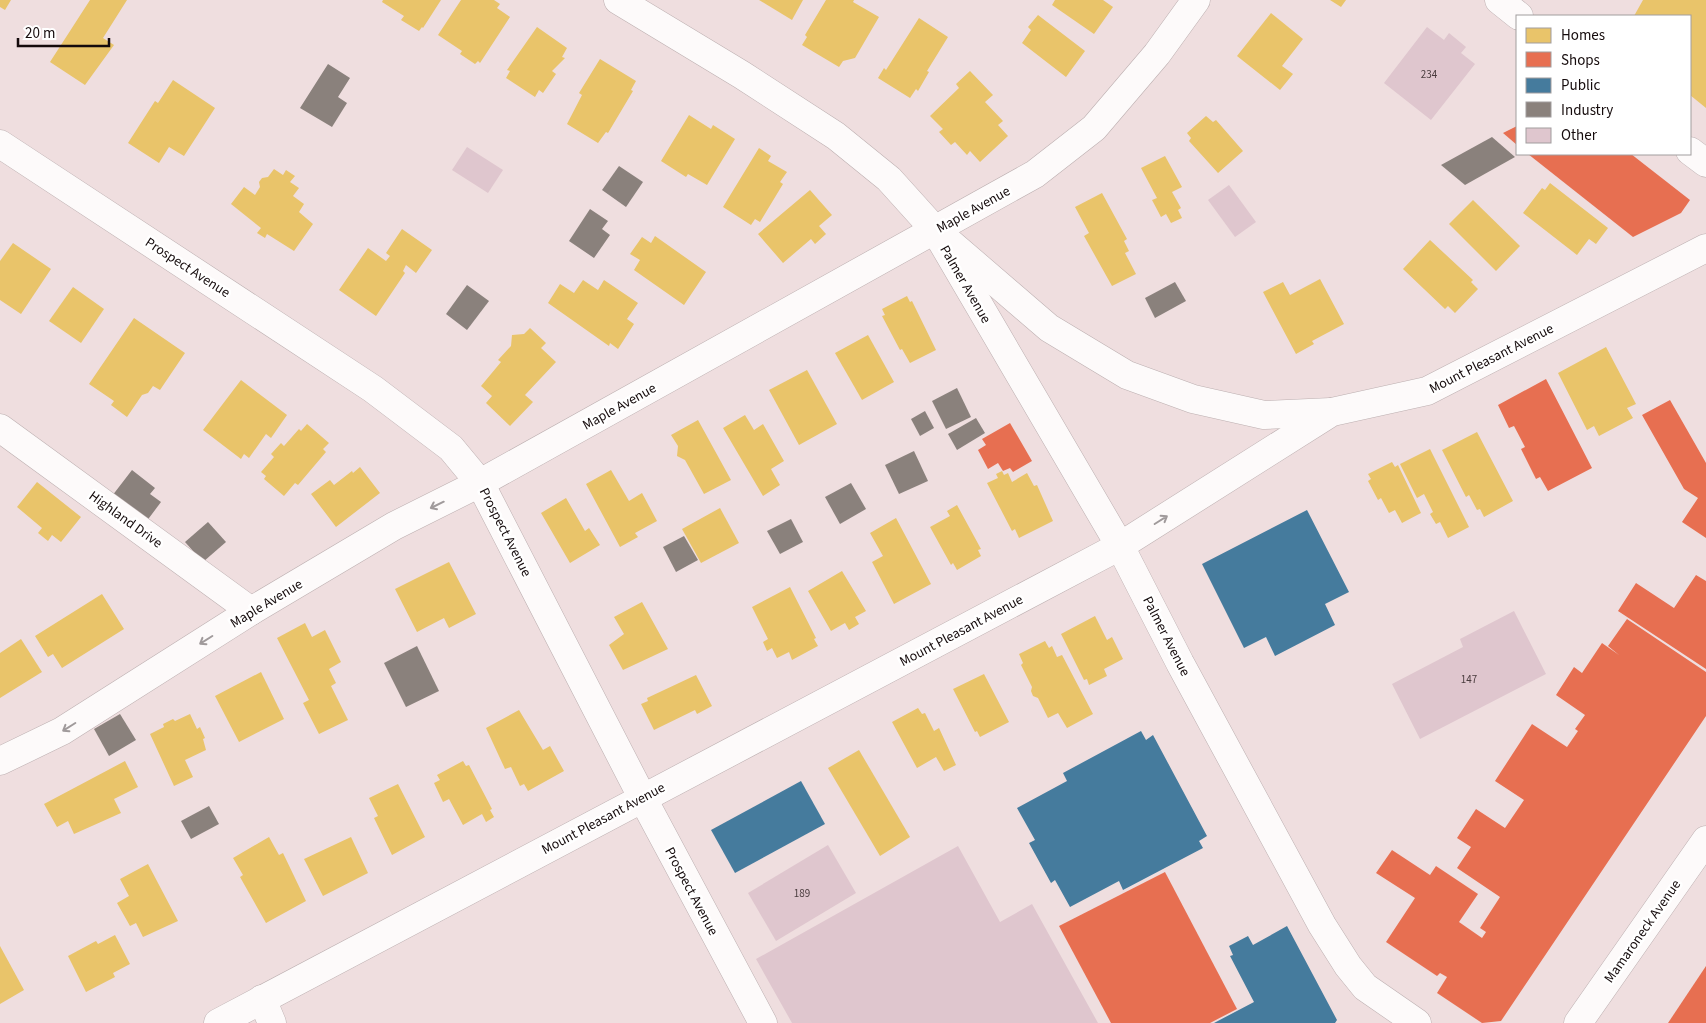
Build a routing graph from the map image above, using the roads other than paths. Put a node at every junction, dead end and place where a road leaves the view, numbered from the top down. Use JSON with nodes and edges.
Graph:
{"nodes":[{"id":1,"x":618,"y":0,"type":"edge"},
{"id":2,"x":1196,"y":0,"type":"edge"},
{"id":3,"x":1499,"y":0,"type":"edge"},
{"id":4,"x":1518,"y":15,"type":"edge"},
{"id":5,"x":0,"y":144,"type":"edge"},
{"id":6,"x":1691,"y":151,"type":"edge"},
{"id":7,"x":1706,"y":163,"type":"edge"},
{"id":8,"x":935,"y":230,"type":"junction"},
{"id":9,"x":1706,"y":248,"type":"edge"},
{"id":10,"x":1332,"y":412,"type":"junction"},
{"id":11,"x":0,"y":428,"type":"edge"},
{"id":12,"x":480,"y":483,"type":"junction"},
{"id":13,"x":1120,"y":546,"type":"junction"},
{"id":14,"x":251,"y":611,"type":"junction"},
{"id":15,"x":0,"y":761,"type":"edge"},
{"id":16,"x":642,"y":797,"type":"junction"},
{"id":17,"x":1706,"y":840,"type":"edge"},
{"id":18,"x":267,"y":1011,"type":"edge"},
{"id":19,"x":218,"y":1023,"type":"edge"},
{"id":20,"x":763,"y":1023,"type":"edge"},
{"id":21,"x":1417,"y":1023,"type":"edge"},
{"id":22,"x":1578,"y":1023,"type":"edge"}],
"edges":[{"from":1,"to":8,"type":"street","name":"Palmer Avenue"},
{"from":2,"to":8,"type":"street","name":"Maple Avenue"},
{"from":3,"to":4,"type":"street"},
{"from":5,"to":12,"type":"street","name":"Prospect Avenue"},
{"from":6,"to":7,"type":"street"},
{"from":8,"to":10,"type":"street","name":"Palmer Avenue"},
{"from":8,"to":12,"type":"street","name":"Maple Avenue"},
{"from":8,"to":13,"type":"street","name":"Palmer Avenue"},
{"from":9,"to":10,"type":"street","name":"Mount Pleasant Avenue"},
{"from":13,"to":10,"type":"street","name":"Mount Pleasant Avenue","one_way":true},
{"from":11,"to":14,"type":"street","name":"Highland Drive"},
{"from":12,"to":14,"type":"street","name":"Maple Avenue","one_way":true},
{"from":12,"to":16,"type":"street","name":"Prospect Avenue"},
{"from":13,"to":16,"type":"street","name":"Mount Pleasant Avenue"},
{"from":13,"to":21,"type":"street","name":"Palmer Avenue"},
{"from":14,"to":15,"type":"street","name":"Maple Avenue","one_way":true},
{"from":16,"to":18,"type":"street","name":"Mount Pleasant Avenue"},
{"from":16,"to":20,"type":"street","name":"Prospect Avenue"},
{"from":17,"to":22,"type":"street","name":"Mamaroneck Avenue"},
{"from":18,"to":19,"type":"street","name":"Mount Pleasant Avenue"}]}
